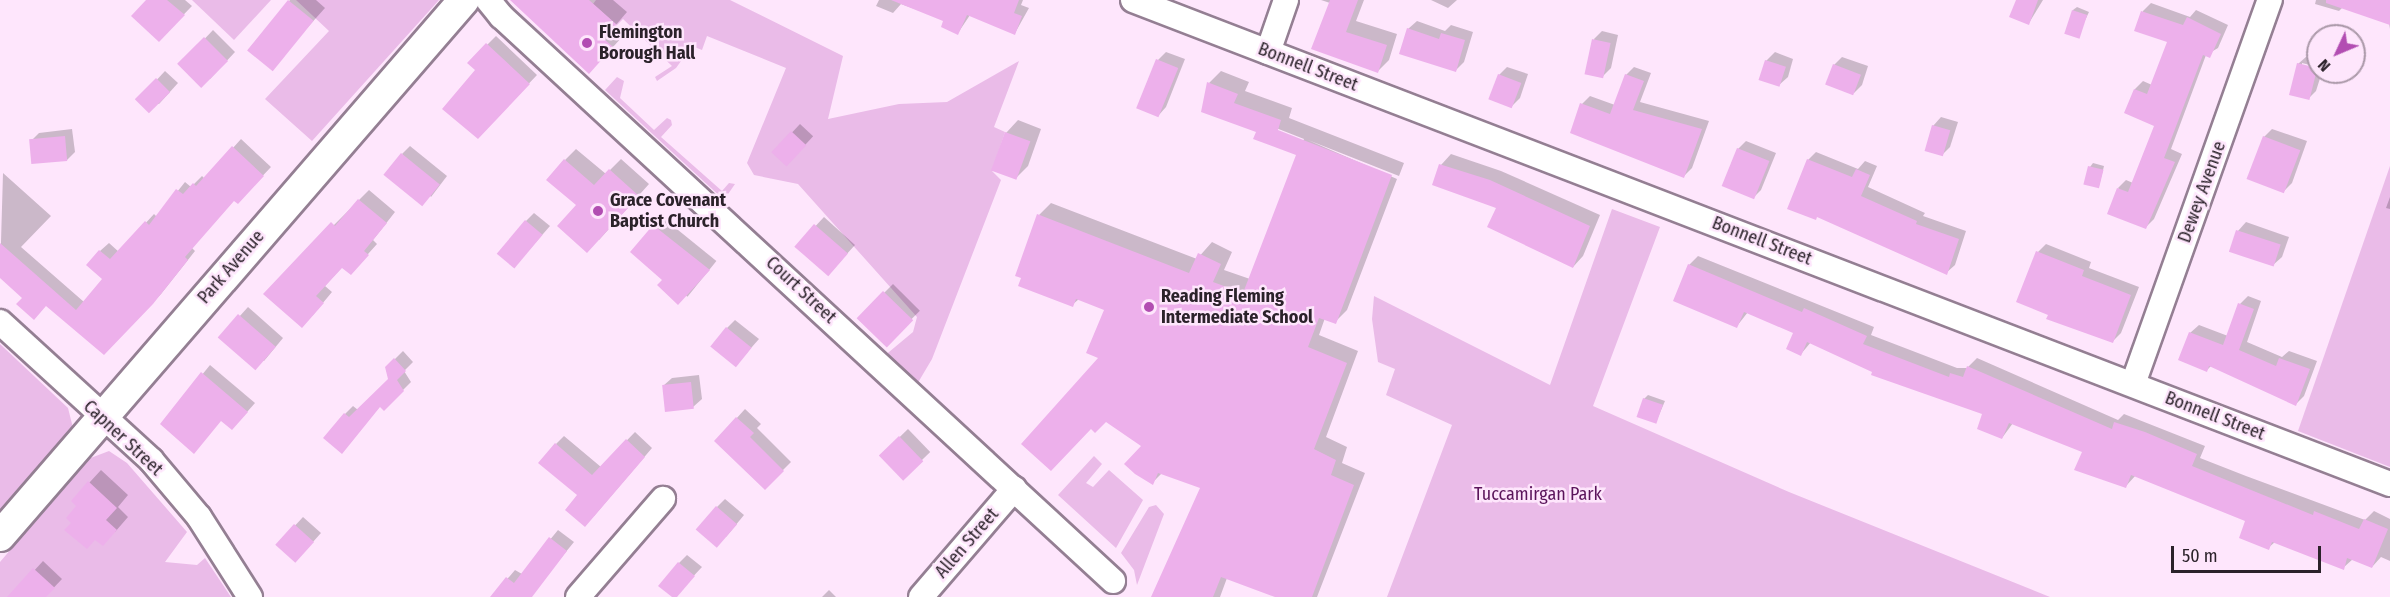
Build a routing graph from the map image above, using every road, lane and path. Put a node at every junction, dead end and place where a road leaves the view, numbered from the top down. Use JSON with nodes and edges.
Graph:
{"nodes":[{"id":1,"x":464,"y":0,"type":"edge"},
{"id":2,"x":488,"y":0,"type":"edge"},
{"id":3,"x":1133,"y":0,"type":"edge"},
{"id":4,"x":1286,"y":0,"type":"edge"},
{"id":5,"x":2270,"y":0,"type":"edge"},
{"id":6,"x":1268,"y":52,"type":"junction"},
{"id":7,"x":0,"y":322,"type":"edge"},
{"id":8,"x":2133,"y":384,"type":"junction"},
{"id":9,"x":101,"y":417,"type":"junction"},
{"id":10,"x":2390,"y":484,"type":"edge"},
{"id":11,"x":1014,"y":489,"type":"junction"},
{"id":12,"x":663,"y":499,"type":"dead end"},
{"id":13,"x":0,"y":536,"type":"edge"},
{"id":14,"x":1113,"y":581,"type":"dead end"},
{"id":15,"x":250,"y":597,"type":"edge"},
{"id":16,"x":578,"y":597,"type":"edge"},
{"id":17,"x":921,"y":597,"type":"edge"}],
"edges":[{"from":1,"to":9,"type":"street","name":"Park Avenue"},
{"from":2,"to":11,"type":"street","name":"Court Street"},
{"from":3,"to":6,"type":"street","name":"Bonnell Street"},
{"from":4,"to":6,"type":"street"},
{"from":5,"to":8,"type":"street","name":"Dewey Avenue"},
{"from":6,"to":8,"type":"street","name":"Bonnell Street"},
{"from":7,"to":9,"type":"street","name":"Capner Street"},
{"from":8,"to":10,"type":"street","name":"Bonnell Street"},
{"from":9,"to":13,"type":"street","name":"Park Avenue"},
{"from":9,"to":15,"type":"street","name":"Capner Street"},
{"from":11,"to":14,"type":"street","name":"Court Street"},
{"from":11,"to":17,"type":"street","name":"Allen Street"},
{"from":12,"to":16,"type":"street"}]}
